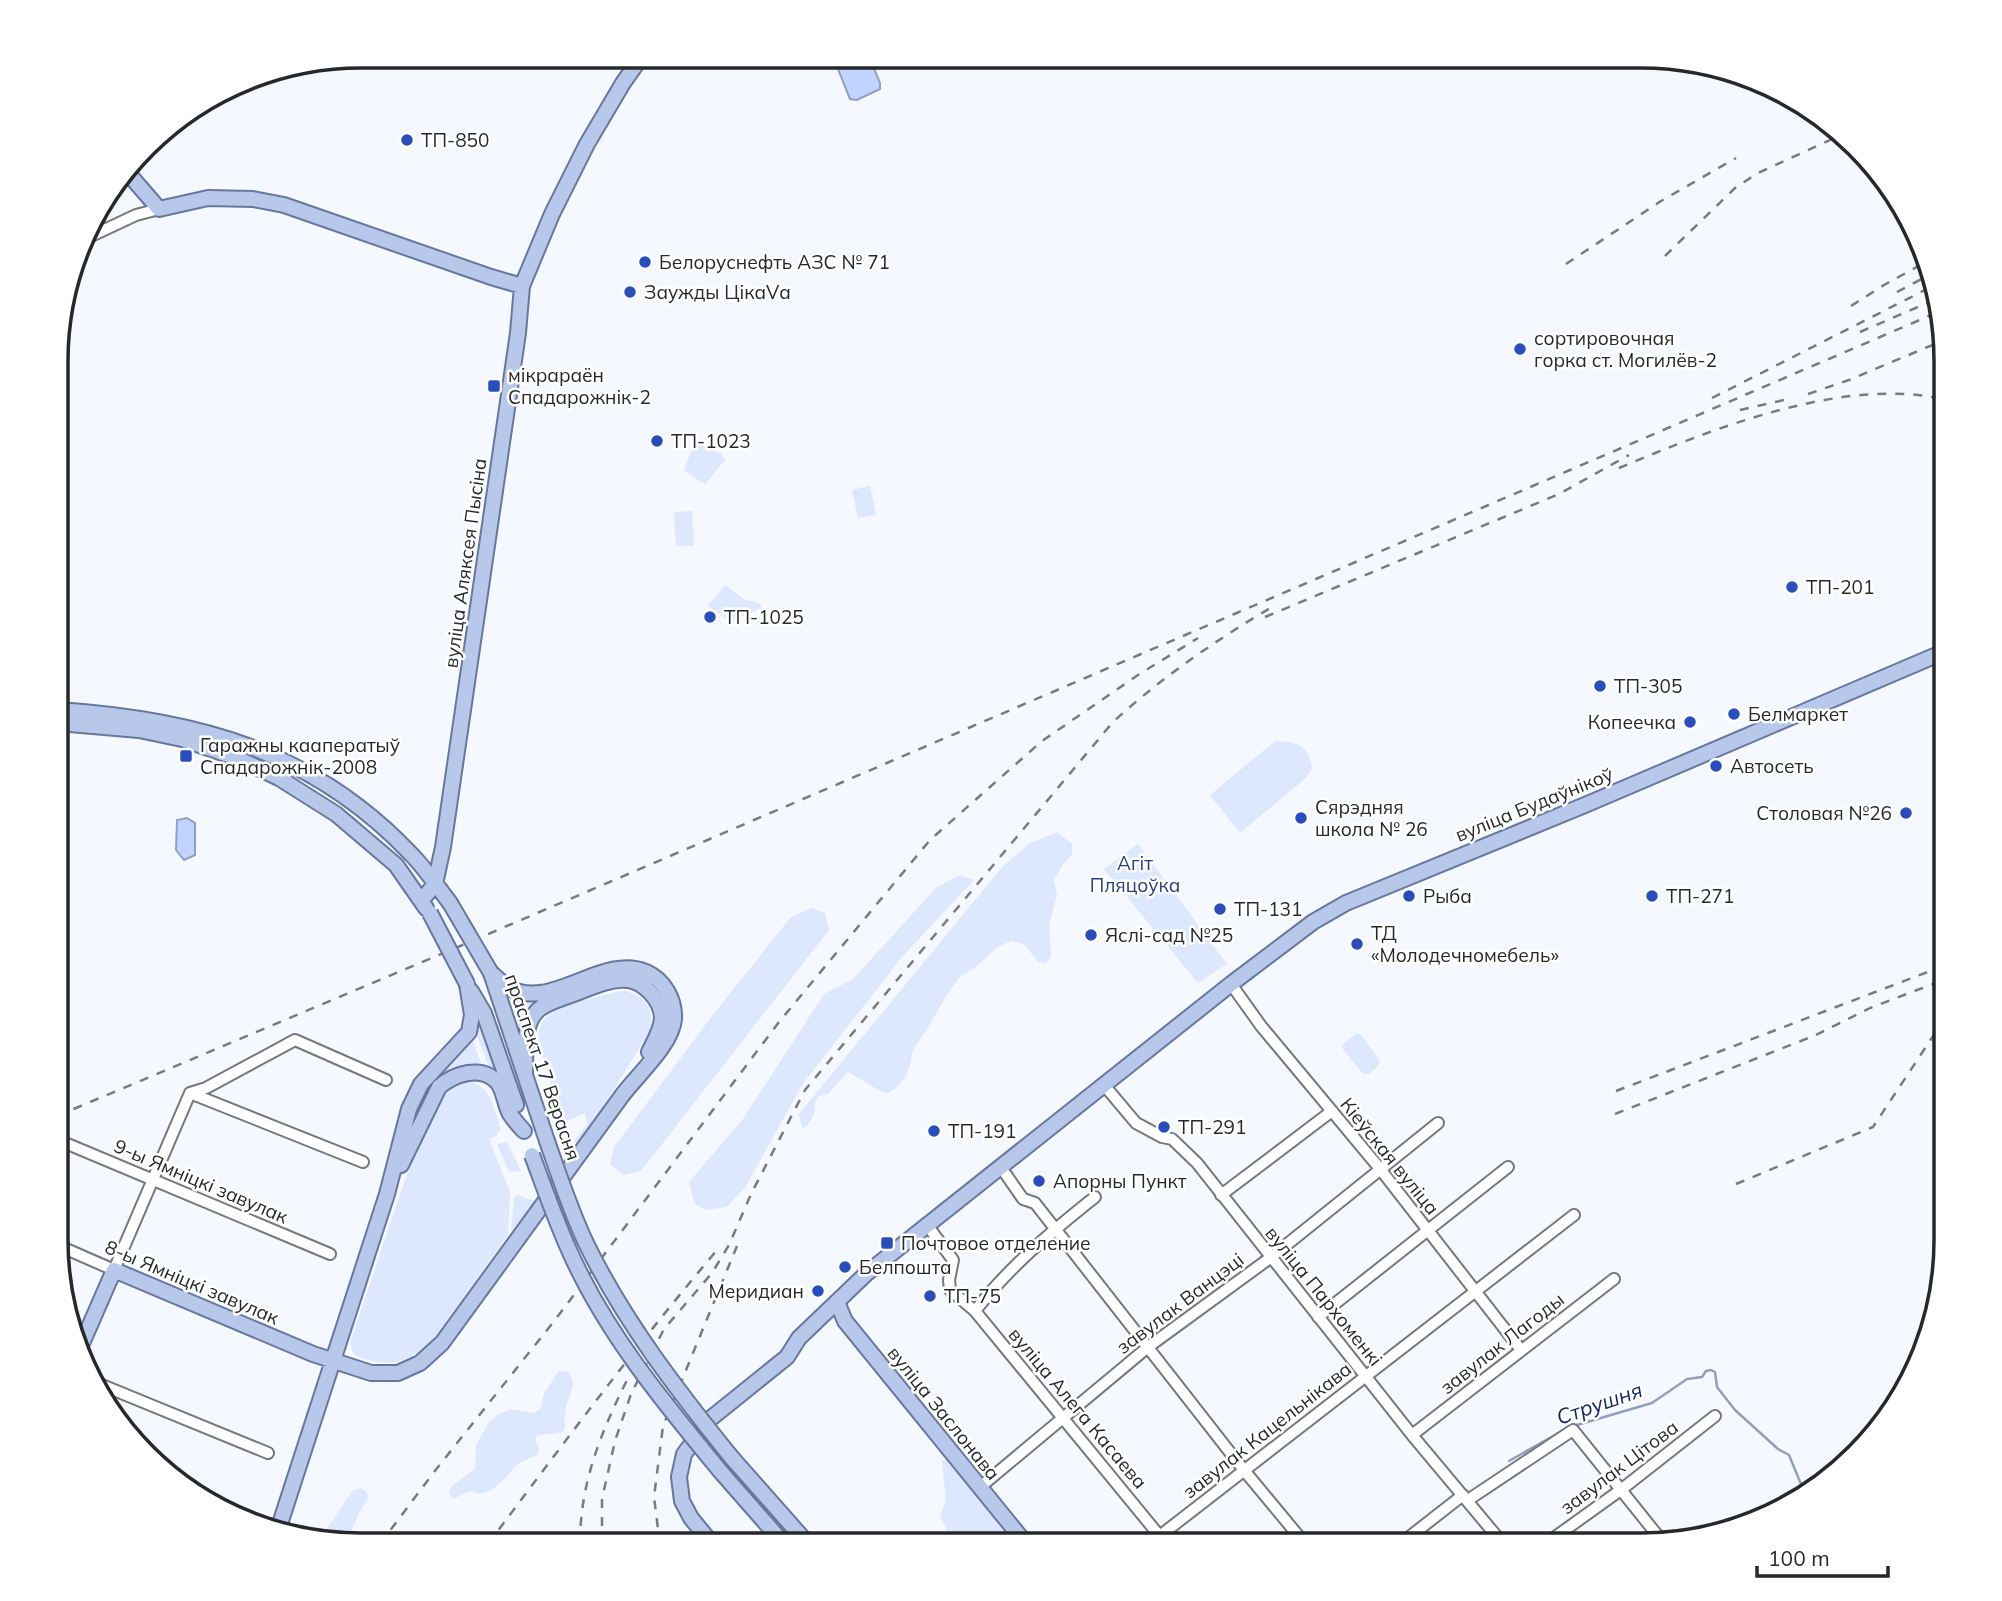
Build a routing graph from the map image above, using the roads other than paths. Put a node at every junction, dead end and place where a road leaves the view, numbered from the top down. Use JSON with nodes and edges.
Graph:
{"nodes":[{"id":1,"x":634,"y":68,"type":"edge"},
{"id":2,"x":133,"y":178,"type":"edge"},
{"id":3,"x":159,"y":209,"type":"junction"},
{"id":4,"x":98,"y":233,"type":"edge"},
{"id":5,"x":523,"y":286,"type":"junction"},
{"id":6,"x":1934,"y":655,"type":"edge"},
{"id":7,"x":68,"y":711,"type":"edge"},
{"id":8,"x":68,"y":724,"type":"edge"},
{"id":9,"x":443,"y":847,"type":"junction"},
{"id":10,"x":412,"y":855,"type":"junction"},
{"id":11,"x":435,"y":884,"type":"junction"},
{"id":12,"x":421,"y":901,"type":"junction"},
{"id":13,"x":491,"y":973,"type":"junction"},
{"id":14,"x":467,"y":984,"type":"junction"},
{"id":15,"x":1231,"y":984,"type":"junction"},
{"id":16,"x":526,"y":1074,"type":"junction"},
{"id":17,"x":386,"y":1080,"type":"dead end"},
{"id":18,"x":1104,"y":1085,"type":"junction"},
{"id":19,"x":629,"y":1087,"type":"junction"},
{"id":20,"x":190,"y":1093,"type":"junction"},
{"id":21,"x":1332,"y":1111,"type":"junction"},
{"id":22,"x":1438,"y":1123,"type":"dead end"},
{"id":23,"x":524,"y":1131,"type":"junction"},
{"id":24,"x":68,"y":1144,"type":"edge"},
{"id":25,"x":363,"y":1163,"type":"dead end"},
{"id":26,"x":1000,"y":1166,"type":"junction"},
{"id":27,"x":1508,"y":1167,"type":"dead end"},
{"id":28,"x":1381,"y":1170,"type":"junction"},
{"id":29,"x":153,"y":1179,"type":"junction"},
{"id":30,"x":387,"y":1194,"type":"junction"},
{"id":31,"x":1221,"y":1195,"type":"junction"},
{"id":32,"x":1094,"y":1197,"type":"dead end"},
{"id":33,"x":1574,"y":1215,"type":"dead end"},
{"id":34,"x":927,"y":1225,"type":"junction"},
{"id":35,"x":1056,"y":1228,"type":"junction"},
{"id":36,"x":1428,"y":1231,"type":"junction"},
{"id":37,"x":69,"y":1250,"type":"edge"},
{"id":38,"x":330,"y":1254,"type":"dead end"},
{"id":39,"x":1270,"y":1258,"type":"junction"},
{"id":40,"x":114,"y":1270,"type":"junction"},
{"id":41,"x":1614,"y":1279,"type":"dead end"},
{"id":42,"x":1475,"y":1291,"type":"junction"},
{"id":43,"x":838,"y":1302,"type":"junction"},
{"id":44,"x":975,"y":1311,"type":"junction"},
{"id":45,"x":1318,"y":1317,"type":"junction"},
{"id":46,"x":85,"y":1337,"type":"edge"},
{"id":47,"x":1148,"y":1347,"type":"junction"},
{"id":48,"x":1521,"y":1350,"type":"junction"},
{"id":49,"x":333,"y":1359,"type":"junction"},
{"id":50,"x":1365,"y":1375,"type":"junction"},
{"id":51,"x":108,"y":1388,"type":"edge"},
{"id":52,"x":1715,"y":1416,"type":"dead end"},
{"id":53,"x":1062,"y":1418,"type":"junction"},
{"id":54,"x":1412,"y":1435,"type":"junction"},
{"id":55,"x":268,"y":1453,"type":"dead end"},
{"id":56,"x":1243,"y":1469,"type":"junction"},
{"id":57,"x":979,"y":1488,"type":"junction"},
{"id":58,"x":1622,"y":1489,"type":"junction"},
{"id":59,"x":1465,"y":1498,"type":"junction"},
{"id":60,"x":281,"y":1522,"type":"edge"},
{"id":61,"x":1655,"y":1532,"type":"edge"},
{"id":62,"x":703,"y":1533,"type":"edge"},
{"id":63,"x":774,"y":1533,"type":"edge"},
{"id":64,"x":798,"y":1533,"type":"edge"},
{"id":65,"x":1017,"y":1533,"type":"edge"},
{"id":66,"x":1158,"y":1533,"type":"edge"},
{"id":67,"x":1172,"y":1533,"type":"edge"},
{"id":68,"x":1296,"y":1533,"type":"edge"},
{"id":69,"x":1416,"y":1533,"type":"edge"},
{"id":70,"x":1494,"y":1533,"type":"edge"},
{"id":71,"x":1561,"y":1533,"type":"edge"}],
"edges":[{"from":1,"to":5,"type":"main road","name":"вуліца Аляксея Пысіна"},
{"from":2,"to":3,"type":"main road"},
{"from":3,"to":4,"type":"street"},
{"from":3,"to":5,"type":"main road"},
{"from":5,"to":9,"type":"main road","name":"вуліца Аляксея Пысіна"},
{"from":6,"to":15,"type":"main road","name":"вуліца Будаўнікоў"},
{"from":7,"to":10,"type":"main road","name":"праспект 17 Верасня"},
{"from":8,"to":12,"type":"main road","name":"праспект 17 Верасня"},
{"from":9,"to":10,"type":"main road"},
{"from":9,"to":11,"type":"main road","name":"вуліца Аляксея Пысіна"},
{"from":10,"to":11,"type":"main road","name":"праспект 17 Верасня"},
{"from":11,"to":12,"type":"main road","name":"вуліца Аляксея Пысіна"},
{"from":11,"to":13,"type":"main road","name":"праспект 17 Верасня","bridge":true},
{"from":12,"to":14,"type":"main road","name":"праспект 17 Верасня","bridge":true},
{"from":13,"to":16,"type":"main road","name":"праспект 17 Верасня"},
{"from":13,"to":19,"type":"main road"},
{"from":14,"to":23,"type":"main road","name":"праспект 17 Верасня"},
{"from":14,"to":30,"type":"main road"},
{"from":15,"to":18,"type":"main road","name":"вуліца Будаўнікоў"},
{"from":15,"to":21,"type":"street","name":"Кіеўская вуліца"},
{"from":16,"to":19,"type":"main road"},
{"from":16,"to":64,"type":"main road","name":"праспект 17 Верасня","bridge":true},
{"from":17,"to":20,"type":"street"},
{"from":18,"to":26,"type":"main road","name":"вуліца Будаўнікоў"},
{"from":18,"to":31,"type":"street","name":"вуліца Пархоменкі"},
{"from":19,"to":49,"type":"main road","name":"8-ы Ямніцкі завулак"},
{"from":20,"to":25,"type":"street"},
{"from":20,"to":29,"type":"street"},
{"from":21,"to":28,"type":"street","name":"Кіеўская вуліца"},
{"from":21,"to":31,"type":"street"},
{"from":22,"to":28,"type":"street","name":"завулак Ванцэці"},
{"from":23,"to":30,"type":"main road"},
{"from":23,"to":63,"type":"main road","name":"праспект 17 Верасня","bridge":true},
{"from":24,"to":29,"type":"street","name":"9-ы Ямніцкі завулак"},
{"from":26,"to":34,"type":"main road","name":"вуліца Будаўнікоў"},
{"from":26,"to":35,"type":"street"},
{"from":27,"to":36,"type":"street"},
{"from":28,"to":36,"type":"street","name":"Кіеўская вуліца"},
{"from":28,"to":39,"type":"street","name":"завулак Ванцэці"},
{"from":29,"to":38,"type":"street","name":"9-ы Ямніцкі завулак"},
{"from":29,"to":40,"type":"street"},
{"from":30,"to":49,"type":"main road"},
{"from":31,"to":39,"type":"street","name":"вуліца Пархоменкі"},
{"from":32,"to":35,"type":"street"},
{"from":33,"to":42,"type":"street","name":"завулак Кацельнікава"},
{"from":34,"to":43,"type":"main road","name":"вуліца Будаўнікоў"},
{"from":34,"to":44,"type":"street","name":"вуліца Алега Касаева"},
{"from":35,"to":44,"type":"street"},
{"from":35,"to":47,"type":"street"},
{"from":36,"to":42,"type":"street","name":"Кіеўская вуліца"},
{"from":36,"to":45,"type":"street"},
{"from":37,"to":40,"type":"street","name":"8-ы Ямніцкі завулак"},
{"from":39,"to":45,"type":"street","name":"вуліца Пархоменкі"},
{"from":39,"to":47,"type":"street","name":"завулак Ванцэці"},
{"from":40,"to":46,"type":"main road"},
{"from":40,"to":49,"type":"main road","name":"8-ы Ямніцкі завулак"},
{"from":41,"to":48,"type":"street","name":"завулак Лагоды"},
{"from":42,"to":48,"type":"street","name":"Кіеўская вуліца"},
{"from":42,"to":50,"type":"street","name":"завулак Кацельнікава"},
{"from":43,"to":57,"type":"main road","name":"вуліца Заслонава"},
{"from":43,"to":62,"type":"main road","name":"вуліца Будаўнікоў"},
{"from":44,"to":53,"type":"street","name":"вуліца Алега Касаева"},
{"from":45,"to":50,"type":"street","name":"вуліца Пархоменкі"},
{"from":47,"to":53,"type":"street","name":"завулак Ванцэці"},
{"from":47,"to":56,"type":"street"},
{"from":48,"to":54,"type":"street","name":"завулак Лагоды"},
{"from":49,"to":60,"type":"main road"},
{"from":50,"to":54,"type":"street","name":"вуліца Пархоменкі"},
{"from":50,"to":56,"type":"street","name":"завулак Кацельнікава"},
{"from":51,"to":55,"type":"street"},
{"from":52,"to":58,"type":"street","name":"завулак Цітова"},
{"from":53,"to":57,"type":"street","name":"завулак Ванцэці"},
{"from":53,"to":66,"type":"street","name":"вуліца Алега Касаева"},
{"from":54,"to":59,"type":"street","name":"вуліца Пархоменкі"},
{"from":56,"to":67,"type":"street","name":"завулак Кацельнікава"},
{"from":56,"to":68,"type":"street"},
{"from":57,"to":65,"type":"main road","name":"вуліца Заслонава"},
{"from":58,"to":59,"type":"street"},
{"from":58,"to":61,"type":"street"},
{"from":58,"to":71,"type":"street","name":"завулак Цітова"},
{"from":59,"to":69,"type":"street"},
{"from":59,"to":70,"type":"street","name":"вуліца Пархоменкі"}]}
